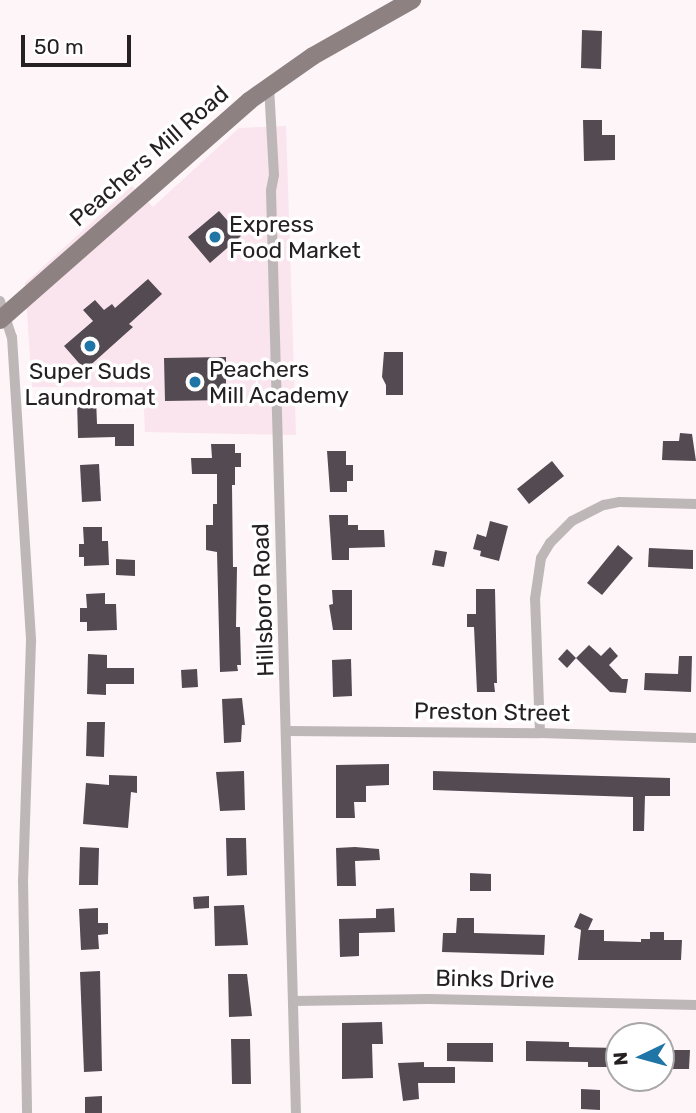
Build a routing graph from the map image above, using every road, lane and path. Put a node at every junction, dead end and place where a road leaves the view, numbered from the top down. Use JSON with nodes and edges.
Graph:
{"nodes":[{"id":1,"x":412,"y":0,"type":"edge"},
{"id":2,"x":269,"y":86,"type":"junction"},
{"id":3,"x":2,"y":312,"type":"edge"},
{"id":4,"x":696,"y":504,"type":"edge"},
{"id":5,"x":288,"y":731,"type":"junction"},
{"id":6,"x":540,"y":733,"type":"junction"},
{"id":7,"x":696,"y":738,"type":"edge"},
{"id":8,"x":294,"y":1001,"type":"junction"},
{"id":9,"x":696,"y":1005,"type":"edge"},
{"id":10,"x":27,"y":1113,"type":"edge"},
{"id":11,"x":296,"y":1113,"type":"edge"}],
"edges":[{"from":1,"to":2,"type":"main road","name":"Peachers Mill Road"},
{"from":2,"to":3,"type":"main road","name":"Peachers Mill Road"},
{"from":2,"to":5,"type":"street","name":"Hillsboro Road"},
{"from":3,"to":10,"type":"street"},
{"from":4,"to":6,"type":"street"},
{"from":5,"to":6,"type":"street","name":"Preston Street"},
{"from":5,"to":8,"type":"street","name":"Hillsboro Road"},
{"from":6,"to":7,"type":"street","name":"Preston Street"},
{"from":8,"to":9,"type":"street","name":"Binks Drive"},
{"from":8,"to":11,"type":"street","name":"Hillsboro Road"}]}
